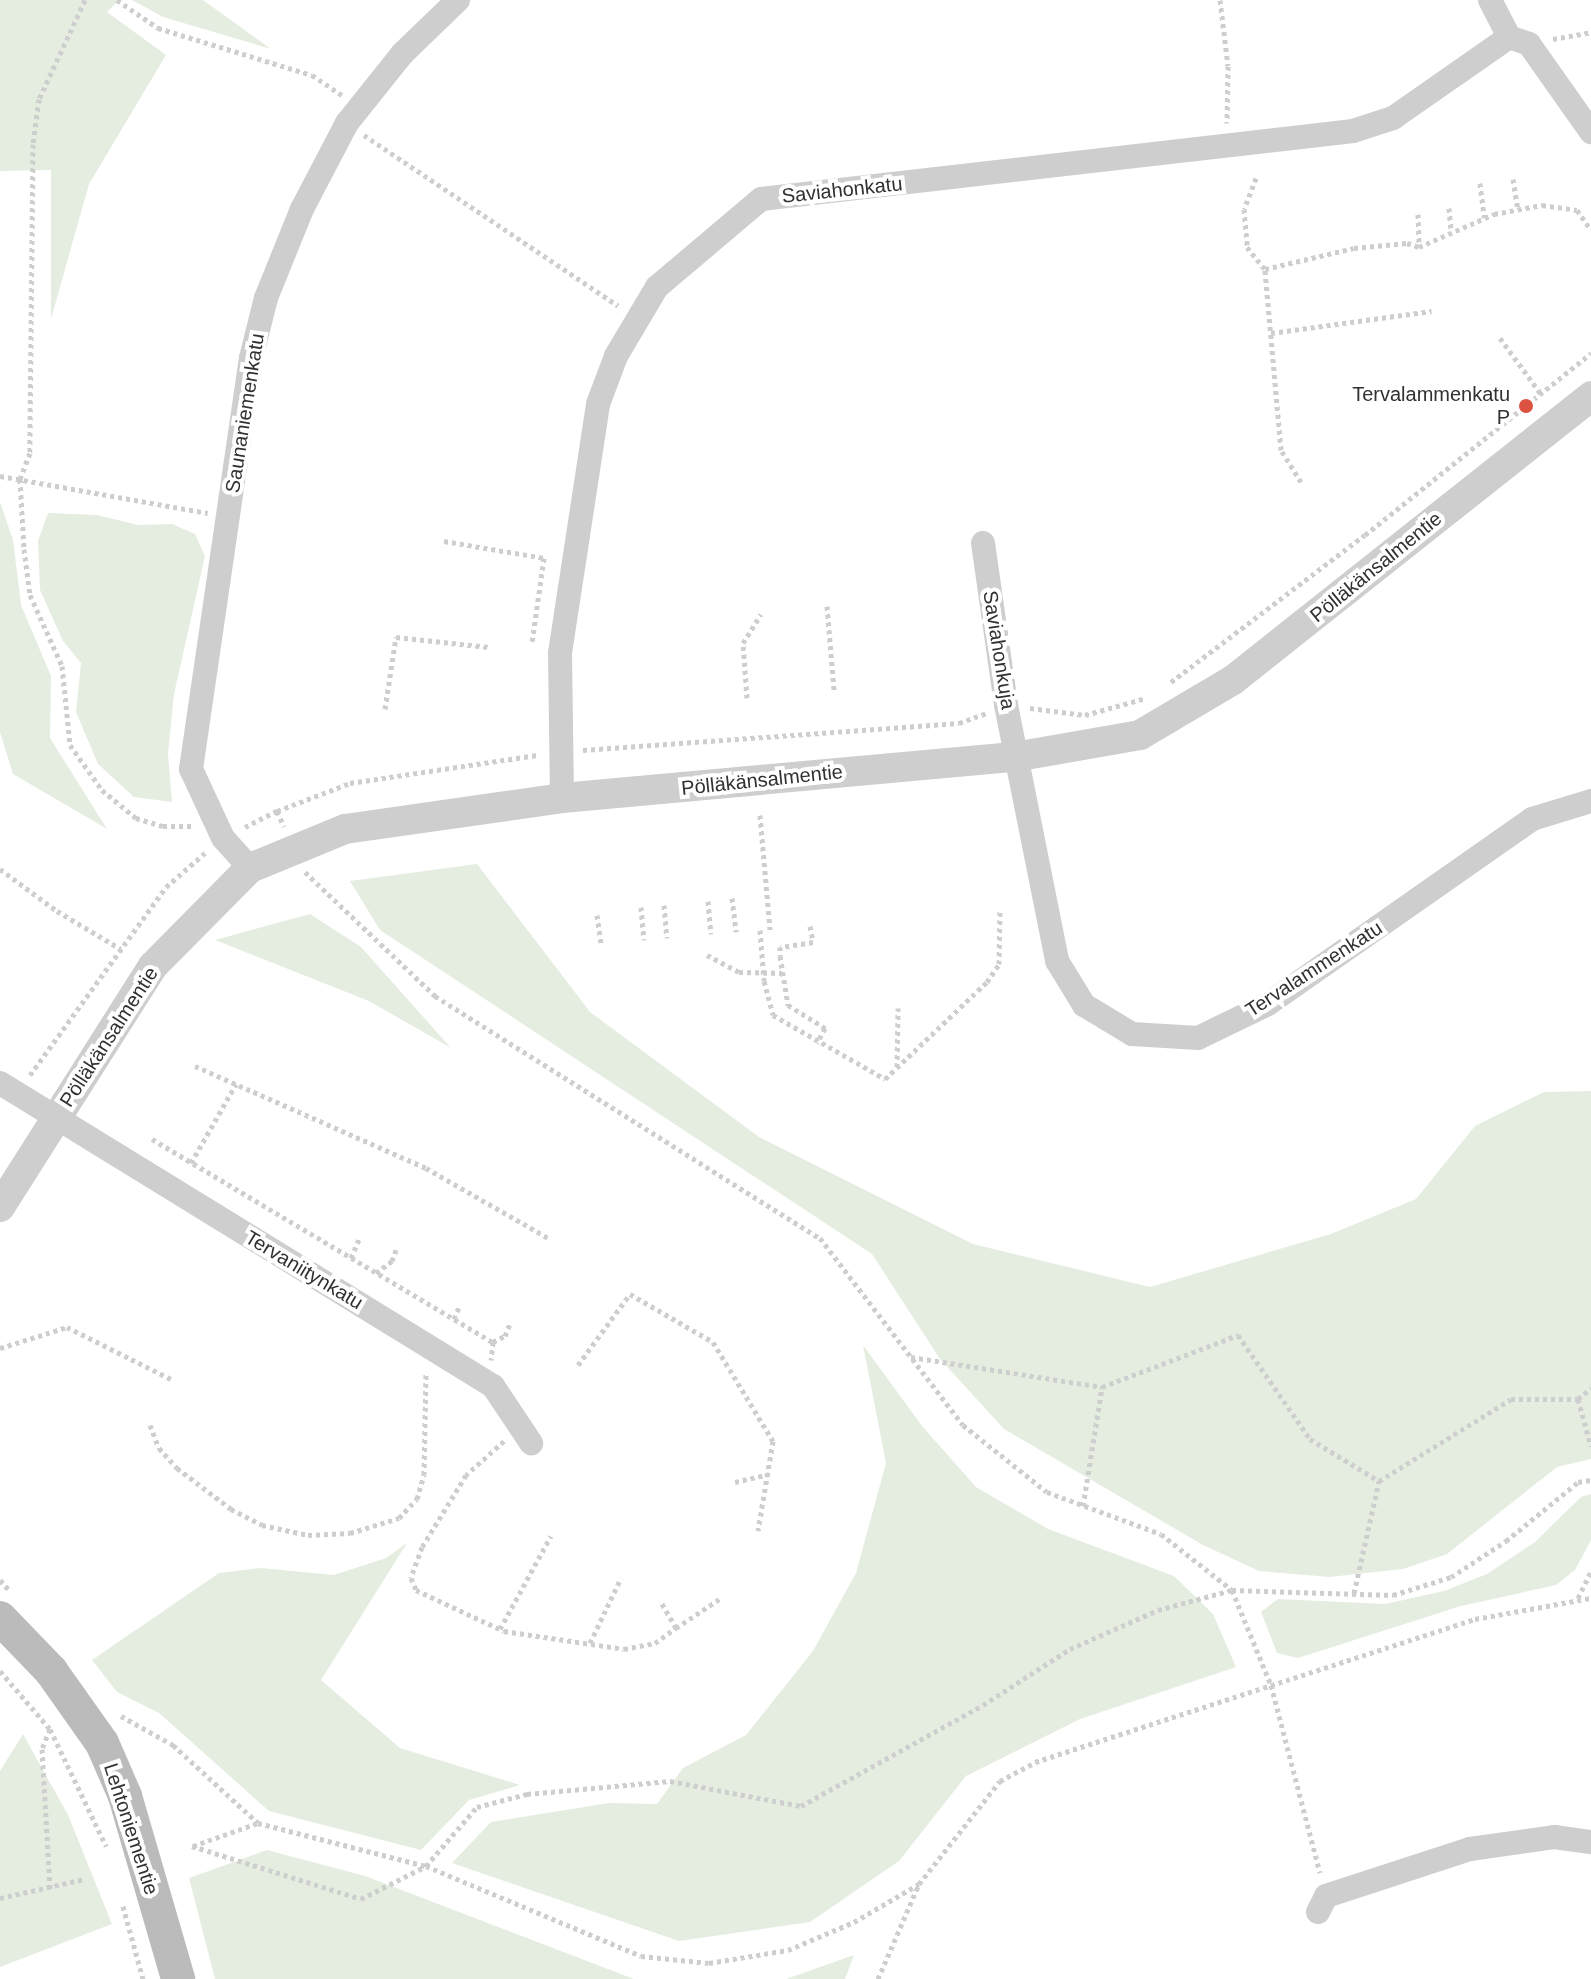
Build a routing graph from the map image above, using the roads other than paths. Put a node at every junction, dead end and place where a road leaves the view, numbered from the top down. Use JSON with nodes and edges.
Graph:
{"nodes":[{"id":1,"x":458,"y":0,"type":"edge"},
{"id":2,"x":1490,"y":0,"type":"edge"},
{"id":3,"x":1519,"y":40,"type":"junction"},
{"id":4,"x":1591,"y":132,"type":"edge"},
{"id":5,"x":1591,"y":396,"type":"edge"},
{"id":6,"x":983,"y":543,"type":"dead end"},
{"id":7,"x":1020,"y":756,"type":"junction"},
{"id":8,"x":562,"y":798,"type":"junction"},
{"id":9,"x":1591,"y":801,"type":"edge"},
{"id":10,"x":250,"y":868,"type":"junction"},
{"id":11,"x":0,"y":1083,"type":"edge"},
{"id":12,"x":57,"y":1117,"type":"junction"},
{"id":13,"x":0,"y":1207,"type":"edge"},
{"id":14,"x":526,"y":1436,"type":"road end"},
{"id":15,"x":6,"y":1606,"type":"edge"},
{"id":16,"x":1591,"y":1842,"type":"edge"},
{"id":17,"x":1322,"y":1904,"type":"road end"},
{"id":18,"x":178,"y":1979,"type":"edge"}],
"edges":[{"from":1,"to":10,"type":"street","name":"Saunaniemenkatu"},
{"from":2,"to":3,"type":"street"},
{"from":3,"to":4,"type":"street"},
{"from":3,"to":8,"type":"street","name":"Saviahonkatu"},
{"from":5,"to":7,"type":"street","name":"Pölläkänsalmentie"},
{"from":6,"to":7,"type":"street","name":"Saviahonkuja"},
{"from":7,"to":8,"type":"street","name":"Pölläkänsalmentie"},
{"from":7,"to":9,"type":"street","name":"Tervalammenkatu"},
{"from":8,"to":10,"type":"street","name":"Pölläkänsalmentie"},
{"from":10,"to":12,"type":"street","name":"Pölläkänsalmentie"},
{"from":11,"to":12,"type":"street","name":"Tervaniitynkatu"},
{"from":12,"to":13,"type":"street","name":"Pölläkänsalmentie"},
{"from":12,"to":14,"type":"street","name":"Tervaniitynkatu"},
{"from":15,"to":18,"type":"main road","name":"Lehtoniementie"},
{"from":16,"to":17,"type":"street"}]}
